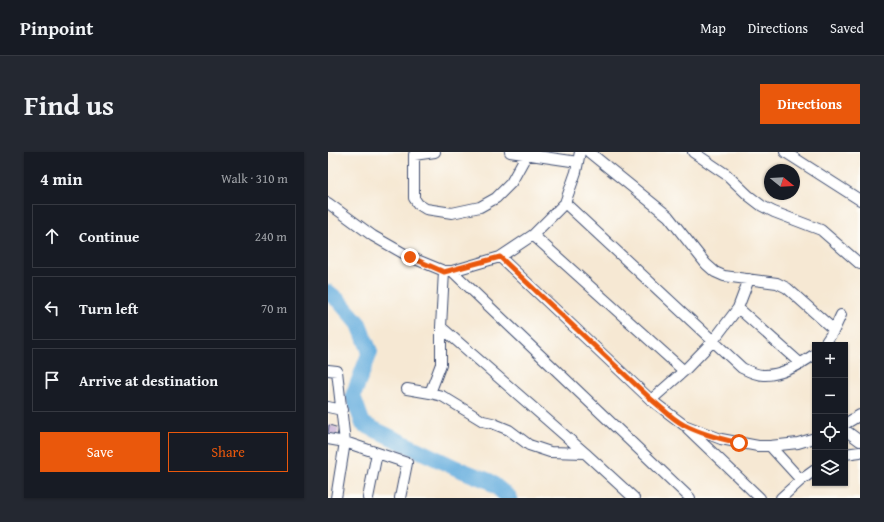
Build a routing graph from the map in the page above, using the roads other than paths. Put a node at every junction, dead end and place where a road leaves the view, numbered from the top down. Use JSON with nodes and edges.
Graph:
{"nodes":[{"id":1,"x":434,"y":152,"type":"edge"},
{"id":2,"x":510,"y":152,"type":"edge"},
{"id":3,"x":588,"y":152,"type":"edge"},
{"id":4,"x":693,"y":152,"type":"edge"},
{"id":5,"x":786,"y":152,"type":"edge"},
{"id":6,"x":527,"y":154,"type":"junction"},
{"id":7,"x":579,"y":157,"type":"edge"},
{"id":8,"x":860,"y":200,"type":"edge"},
{"id":9,"x":328,"y":203,"type":"edge"},
{"id":10,"x":565,"y":203,"type":"junction"},
{"id":11,"x":533,"y":235,"type":"junction"},
{"id":12,"x":500,"y":257,"type":"junction"},
{"id":13,"x":860,"y":264,"type":"edge"},
{"id":14,"x":448,"y":271,"type":"junction"},
{"id":15,"x":749,"y":279,"type":"junction"},
{"id":16,"x":738,"y":308,"type":"junction"},
{"id":17,"x":841,"y":315,"type":"dead end"},
{"id":18,"x":441,"y":327,"type":"junction"},
{"id":19,"x":834,"y":330,"type":"junction"},
{"id":20,"x":713,"y":341,"type":"junction"},
{"id":21,"x":826,"y":342,"type":"edge"},
{"id":22,"x":812,"y":356,"type":"edge"},
{"id":23,"x":801,"y":364,"type":"junction"},
{"id":24,"x":328,"y":370,"type":"edge"},
{"id":25,"x":684,"y":371,"type":"junction"},
{"id":26,"x":407,"y":389,"type":"dead end"},
{"id":27,"x":430,"y":393,"type":"junction"},
{"id":28,"x":652,"y":400,"type":"junction"},
{"id":29,"x":328,"y":407,"type":"edge"},
{"id":30,"x":342,"y":410,"type":"junction"},
{"id":31,"x":860,"y":415,"type":"edge"},
{"id":32,"x":848,"y":422,"type":"edge"},
{"id":33,"x":684,"y":425,"type":"junction"},
{"id":34,"x":848,"y":432,"type":"edge"},
{"id":35,"x":328,"y":439,"type":"edge"},
{"id":36,"x":812,"y":439,"type":"edge"},
{"id":37,"x":860,"y":441,"type":"edge"},
{"id":38,"x":345,"y":442,"type":"junction"},
{"id":39,"x":770,"y":446,"type":"junction"},
{"id":40,"x":860,"y":452,"type":"edge"},
{"id":41,"x":377,"y":453,"type":"junction"},
{"id":42,"x":585,"y":453,"type":"junction"},
{"id":43,"x":848,"y":454,"type":"edge"},
{"id":44,"x":812,"y":472,"type":"edge"},
{"id":45,"x":801,"y":480,"type":"junction"},
{"id":46,"x":336,"y":498,"type":"edge"},
{"id":47,"x":368,"y":498,"type":"edge"},
{"id":48,"x":400,"y":498,"type":"edge"},
{"id":49,"x":634,"y":498,"type":"edge"},
{"id":50,"x":690,"y":498,"type":"edge"},
{"id":51,"x":760,"y":498,"type":"edge"},
{"id":52,"x":782,"y":498,"type":"edge"}],
"edges":[{"from":1,"to":6,"type":"street"},
{"from":2,"to":6,"type":"street"},
{"from":3,"to":15,"type":"street"},
{"from":4,"to":13,"type":"street"},
{"from":5,"to":8,"type":"street"},
{"from":6,"to":7,"type":"street"},
{"from":7,"to":10,"type":"street"},
{"from":9,"to":14,"type":"street"},
{"from":10,"to":11,"type":"street"},
{"from":10,"to":20,"type":"street"},
{"from":11,"to":12,"type":"street"},
{"from":11,"to":25,"type":"street"},
{"from":12,"to":14,"type":"street"},
{"from":12,"to":28,"type":"street"},
{"from":14,"to":18,"type":"street"},
{"from":14,"to":50,"type":"street"},
{"from":15,"to":16,"type":"street"},
{"from":15,"to":19,"type":"street"},
{"from":16,"to":20,"type":"street"},
{"from":16,"to":23,"type":"street"},
{"from":17,"to":19,"type":"street"},
{"from":18,"to":27,"type":"street"},
{"from":18,"to":42,"type":"street"},
{"from":19,"to":21,"type":"street"},
{"from":20,"to":23,"type":"street"},
{"from":20,"to":25,"type":"street"},
{"from":22,"to":23,"type":"street"},
{"from":24,"to":30,"type":"street"},
{"from":25,"to":28,"type":"street"},
{"from":26,"to":27,"type":"street"},
{"from":27,"to":42,"type":"street"},
{"from":28,"to":33,"type":"street"},
{"from":29,"to":30,"type":"street"},
{"from":30,"to":38,"type":"street"},
{"from":31,"to":32,"type":"street"},
{"from":33,"to":39,"type":"street"},
{"from":33,"to":51,"type":"street"},
{"from":34,"to":37,"type":"street"},
{"from":35,"to":38,"type":"street"},
{"from":36,"to":39,"type":"street"},
{"from":38,"to":41,"type":"street"},
{"from":38,"to":46,"type":"street"},
{"from":39,"to":45,"type":"street"},
{"from":40,"to":43,"type":"street"},
{"from":41,"to":47,"type":"street"},
{"from":41,"to":48,"type":"street"},
{"from":42,"to":49,"type":"street"},
{"from":44,"to":45,"type":"street"},
{"from":45,"to":52,"type":"street"}]}
